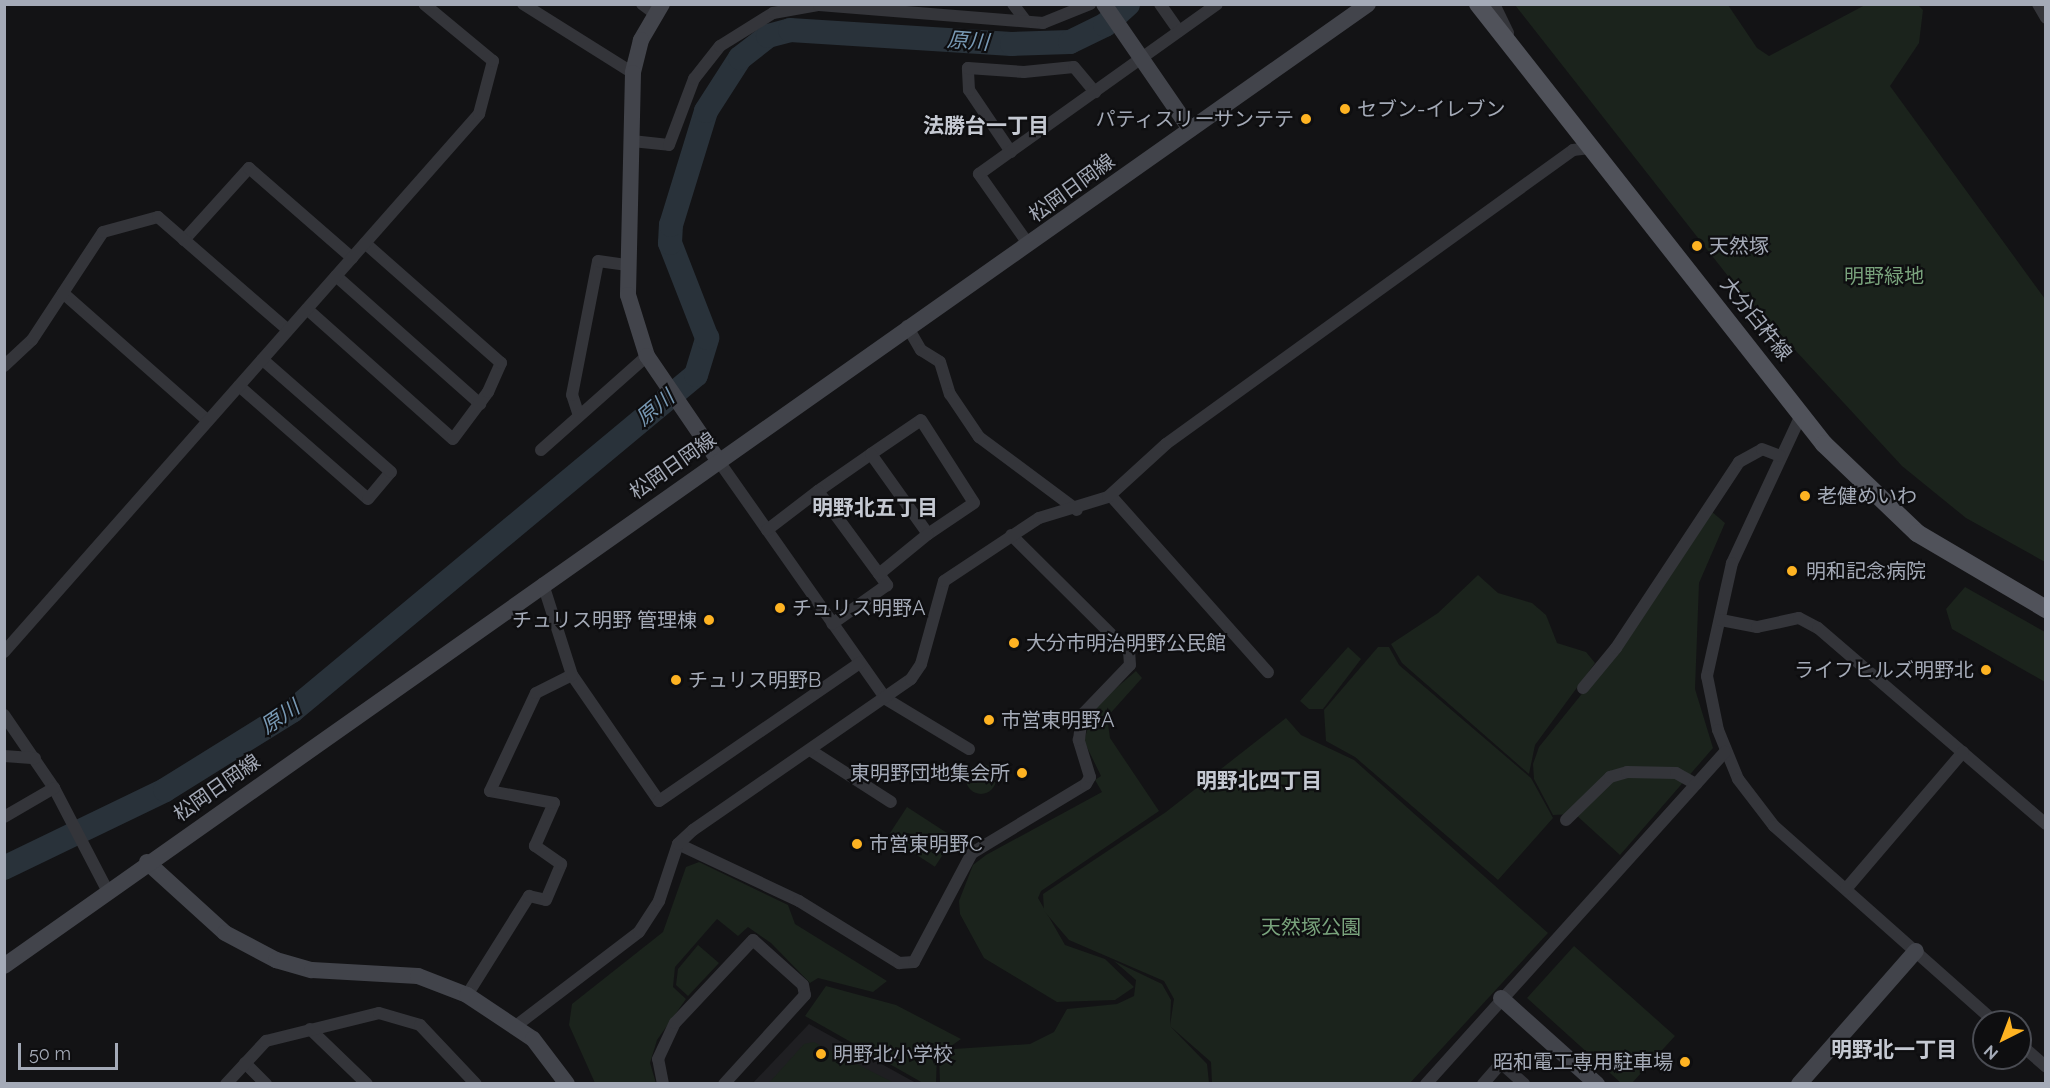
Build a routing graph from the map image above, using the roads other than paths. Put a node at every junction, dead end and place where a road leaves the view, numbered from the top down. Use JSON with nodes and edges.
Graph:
{"nodes":[{"id":1,"x":424,"y":4,"type":"edge"},
{"id":2,"x":523,"y":4,"type":"edge"},
{"id":3,"x":1013,"y":4,"type":"edge"},
{"id":4,"x":1160,"y":4,"type":"edge"},
{"id":5,"x":1217,"y":4,"type":"edge"},
{"id":6,"x":1368,"y":4,"type":"edge"},
{"id":7,"x":1478,"y":4,"type":"edge"},
{"id":8,"x":1494,"y":4,"type":"edge"},
{"id":9,"x":2038,"y":4,"type":"edge"},
{"id":10,"x":819,"y":5,"type":"edge"},
{"id":11,"x":1100,"y":6,"type":"edge"},
{"id":12,"x":653,"y":7,"type":"edge"},
{"id":13,"x":770,"y":9,"type":"edge"},
{"id":14,"x":925,"y":9,"type":"edge"},
{"id":15,"x":2046,"y":18,"type":"edge"},
{"id":16,"x":1026,"y":21,"type":"junction"},
{"id":17,"x":1179,"y":31,"type":"junction"},
{"id":18,"x":1140,"y":59,"type":"junction"},
{"id":19,"x":633,"y":73,"type":"junction"},
{"id":20,"x":1533,"y":78,"type":"junction"},
{"id":21,"x":1095,"y":92,"type":"junction"},
{"id":22,"x":1190,"y":129,"type":"junction"},
{"id":23,"x":632,"y":141,"type":"junction"},
{"id":24,"x":1590,"y":148,"type":"junction"},
{"id":25,"x":1011,"y":152,"type":"junction"},
{"id":26,"x":184,"y":240,"type":"junction"},
{"id":27,"x":365,"y":243,"type":"junction"},
{"id":28,"x":1029,"y":245,"type":"junction"},
{"id":29,"x":352,"y":258,"type":"junction"},
{"id":30,"x":628,"y":265,"type":"junction"},
{"id":31,"x":336,"y":276,"type":"junction"},
{"id":32,"x":63,"y":293,"type":"junction"},
{"id":33,"x":307,"y":309,"type":"junction"},
{"id":34,"x":907,"y":326,"type":"junction"},
{"id":35,"x":288,"y":330,"type":"junction"},
{"id":36,"x":647,"y":356,"type":"junction"},
{"id":37,"x":262,"y":359,"type":"junction"},
{"id":38,"x":4,"y":366,"type":"edge"},
{"id":39,"x":238,"y":386,"type":"junction"},
{"id":40,"x":480,"y":404,"type":"junction"},
{"id":41,"x":1802,"y":413,"type":"junction"},
{"id":42,"x":579,"y":416,"type":"junction"},
{"id":43,"x":208,"y":421,"type":"junction"},
{"id":44,"x":541,"y":450,"type":"dead end"},
{"id":45,"x":871,"y":454,"type":"junction"},
{"id":46,"x":1780,"y":456,"type":"junction"},
{"id":47,"x":718,"y":460,"type":"junction"},
{"id":48,"x":818,"y":491,"type":"junction"},
{"id":49,"x":1111,"y":496,"type":"junction"},
{"id":50,"x":1077,"y":510,"type":"junction"},
{"id":51,"x":766,"y":530,"type":"junction"},
{"id":52,"x":928,"y":534,"type":"junction"},
{"id":53,"x":1011,"y":535,"type":"junction"},
{"id":54,"x":879,"y":574,"type":"junction"},
{"id":55,"x":543,"y":584,"type":"junction"},
{"id":56,"x":2046,"y":609,"type":"edge"},
{"id":57,"x":1721,"y":620,"type":"junction"},
{"id":58,"x":832,"y":624,"type":"junction"},
{"id":59,"x":4,"y":652,"type":"edge"},
{"id":60,"x":860,"y":663,"type":"junction"},
{"id":61,"x":1268,"y":672,"type":"dead end"},
{"id":62,"x":572,"y":675,"type":"junction"},
{"id":63,"x":1583,"y":687,"type":"dead end"},
{"id":64,"x":886,"y":699,"type":"junction"},
{"id":65,"x":4,"y":715,"type":"edge"},
{"id":66,"x":969,"y":748,"type":"dead end"},
{"id":67,"x":810,"y":750,"type":"junction"},
{"id":68,"x":1725,"y":752,"type":"junction"},
{"id":69,"x":1963,"y":752,"type":"junction"},
{"id":70,"x":4,"y":756,"type":"edge"},
{"id":71,"x":35,"y":758,"type":"junction"},
{"id":72,"x":1696,"y":784,"type":"junction"},
{"id":73,"x":54,"y":788,"type":"junction"},
{"id":74,"x":891,"y":802,"type":"dead end"},
{"id":75,"x":4,"y":817,"type":"edge"},
{"id":76,"x":1566,"y":820,"type":"dead end"},
{"id":77,"x":2046,"y":824,"type":"edge"},
{"id":78,"x":678,"y":844,"type":"junction"},
{"id":79,"x":147,"y":862,"type":"junction"},
{"id":80,"x":1846,"y":889,"type":"junction"},
{"id":81,"x":107,"y":890,"type":"junction"},
{"id":82,"x":1916,"y":951,"type":"junction"},
{"id":83,"x":4,"y":966,"type":"edge"},
{"id":84,"x":467,"y":995,"type":"junction"},
{"id":85,"x":1502,"y":998,"type":"junction"},
{"id":86,"x":1982,"y":1010,"type":"edge"},
{"id":87,"x":517,"y":1025,"type":"junction"},
{"id":88,"x":310,"y":1029,"type":"junction"},
{"id":89,"x":2032,"y":1055,"type":"edge"},
{"id":90,"x":246,"y":1063,"type":"junction"},
{"id":91,"x":2046,"y":1067,"type":"edge"},
{"id":92,"x":1589,"y":1081,"type":"edge"},
{"id":93,"x":226,"y":1083,"type":"edge"},
{"id":94,"x":266,"y":1083,"type":"edge"},
{"id":95,"x":367,"y":1083,"type":"edge"},
{"id":96,"x":476,"y":1083,"type":"edge"},
{"id":97,"x":567,"y":1083,"type":"edge"},
{"id":98,"x":663,"y":1083,"type":"edge"},
{"id":99,"x":724,"y":1083,"type":"edge"},
{"id":100,"x":1426,"y":1083,"type":"edge"},
{"id":101,"x":1483,"y":1083,"type":"edge"},
{"id":102,"x":1524,"y":1083,"type":"edge"},
{"id":103,"x":1799,"y":1083,"type":"edge"}],
"edges":[{"from":1,"to":27,"type":"street"},
{"from":2,"to":19,"type":"street"},
{"from":3,"to":16,"type":"street"},
{"from":4,"to":17,"type":"street"},
{"from":5,"to":17,"type":"street"},
{"from":6,"to":22,"type":"main road","name":"松岡日岡線"},
{"from":7,"to":20,"type":"main road","name":"大分臼杵線"},
{"from":8,"to":20,"type":"street"},
{"from":9,"to":15,"type":"street"},
{"from":10,"to":13,"type":"street"},
{"from":10,"to":14,"type":"street"},
{"from":11,"to":16,"type":"street"},
{"from":11,"to":18,"type":"main road"},
{"from":12,"to":19,"type":"main road"},
{"from":13,"to":23,"type":"street"},
{"from":14,"to":16,"type":"street"},
{"from":17,"to":18,"type":"street"},
{"from":18,"to":21,"type":"street"},
{"from":18,"to":22,"type":"main road"},
{"from":19,"to":23,"type":"main road"},
{"from":20,"to":24,"type":"main road","name":"大分臼杵線"},
{"from":21,"to":25,"type":"street"},
{"from":21,"to":25,"type":"street"},
{"from":22,"to":28,"type":"main road","name":"松岡日岡線"},
{"from":23,"to":30,"type":"main road"},
{"from":24,"to":41,"type":"main road","name":"大分臼杵線"},
{"from":24,"to":49,"type":"street"},
{"from":25,"to":28,"type":"street"},
{"from":26,"to":29,"type":"street"},
{"from":26,"to":32,"type":"street"},
{"from":26,"to":35,"type":"street"},
{"from":27,"to":29,"type":"street"},
{"from":27,"to":40,"type":"street"},
{"from":28,"to":34,"type":"main road","name":"松岡日岡線"},
{"from":29,"to":31,"type":"street"},
{"from":30,"to":36,"type":"main road"},
{"from":30,"to":42,"type":"street"},
{"from":31,"to":33,"type":"street"},
{"from":31,"to":40,"type":"street"},
{"from":32,"to":38,"type":"street"},
{"from":32,"to":43,"type":"street"},
{"from":33,"to":35,"type":"street"},
{"from":33,"to":40,"type":"street"},
{"from":34,"to":47,"type":"main road","name":"松岡日岡線"},
{"from":34,"to":50,"type":"street"},
{"from":35,"to":37,"type":"street"},
{"from":36,"to":42,"type":"street"},
{"from":36,"to":47,"type":"main road"},
{"from":37,"to":39,"type":"street"},
{"from":37,"to":39,"type":"street"},
{"from":39,"to":43,"type":"street"},
{"from":41,"to":46,"type":"street"},
{"from":41,"to":56,"type":"main road","name":"大分臼杵線"},
{"from":42,"to":44,"type":"street"},
{"from":43,"to":59,"type":"street"},
{"from":45,"to":48,"type":"street"},
{"from":45,"to":52,"type":"street"},
{"from":45,"to":52,"type":"street"},
{"from":46,"to":57,"type":"street"},
{"from":46,"to":63,"type":"street"},
{"from":47,"to":51,"type":"street"},
{"from":47,"to":55,"type":"main road","name":"松岡日岡線"},
{"from":48,"to":51,"type":"street"},
{"from":48,"to":54,"type":"street"},
{"from":49,"to":50,"type":"street"},
{"from":49,"to":61,"type":"street"},
{"from":50,"to":53,"type":"street"},
{"from":51,"to":58,"type":"street"},
{"from":52,"to":54,"type":"street"},
{"from":53,"to":64,"type":"street"},
{"from":53,"to":78,"type":"street"},
{"from":54,"to":58,"type":"street"},
{"from":55,"to":62,"type":"street"},
{"from":55,"to":79,"type":"main road","name":"松岡日岡線"},
{"from":57,"to":68,"type":"street"},
{"from":57,"to":69,"type":"street"},
{"from":58,"to":60,"type":"street"},
{"from":60,"to":62,"type":"street"},
{"from":60,"to":64,"type":"street"},
{"from":62,"to":84,"type":"street"},
{"from":64,"to":66,"type":"street"},
{"from":64,"to":67,"type":"street"},
{"from":65,"to":71,"type":"street"},
{"from":67,"to":74,"type":"street"},
{"from":67,"to":78,"type":"street"},
{"from":68,"to":72,"type":"street"},
{"from":68,"to":80,"type":"street"},
{"from":69,"to":77,"type":"street"},
{"from":69,"to":80,"type":"street"},
{"from":70,"to":71,"type":"street"},
{"from":71,"to":73,"type":"street"},
{"from":72,"to":76,"type":"street"},
{"from":72,"to":85,"type":"street"},
{"from":73,"to":75,"type":"street"},
{"from":73,"to":81,"type":"street"},
{"from":78,"to":87,"type":"street"},
{"from":79,"to":81,"type":"main road","name":"松岡日岡線"},
{"from":79,"to":84,"type":"main road"},
{"from":80,"to":82,"type":"street"},
{"from":81,"to":83,"type":"main road","name":"松岡日岡線"},
{"from":82,"to":86,"type":"street"},
{"from":82,"to":103,"type":"main road"},
{"from":84,"to":87,"type":"main road"},
{"from":85,"to":92,"type":"main road"},
{"from":85,"to":100,"type":"street"},
{"from":87,"to":97,"type":"main road"},
{"from":88,"to":90,"type":"street"},
{"from":88,"to":95,"type":"street"},
{"from":88,"to":96,"type":"street"},
{"from":89,"to":91,"type":"street"},
{"from":90,"to":93,"type":"street"},
{"from":90,"to":94,"type":"street"},
{"from":98,"to":99,"type":"street"},
{"from":101,"to":102,"type":"street"}]}
